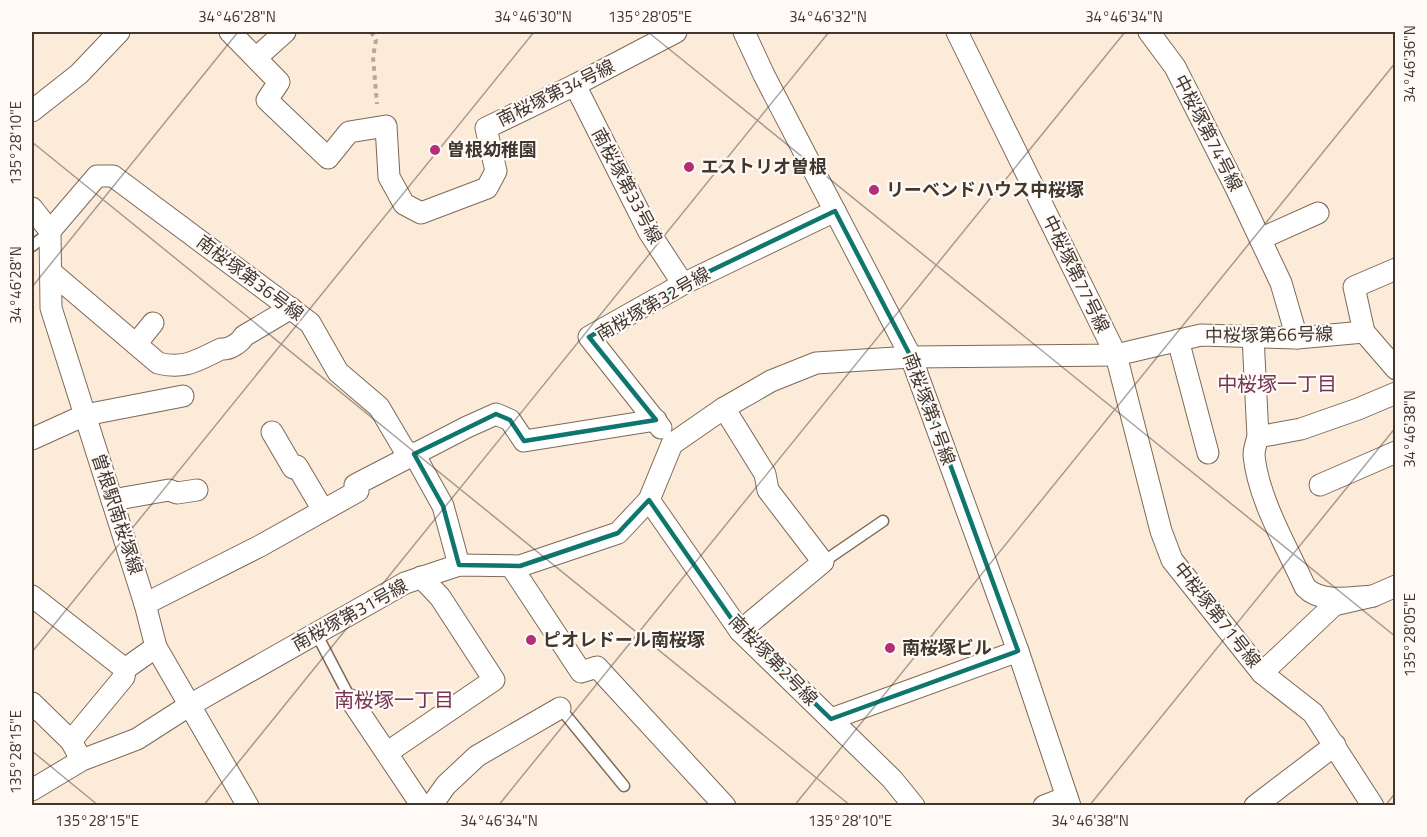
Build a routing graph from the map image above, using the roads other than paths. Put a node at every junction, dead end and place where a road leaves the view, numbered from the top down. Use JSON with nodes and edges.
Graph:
{"nodes":[{"id":1,"x":119,"y":32,"type":"edge"},
{"id":2,"x":230,"y":32,"type":"edge"},
{"id":3,"x":285,"y":32,"type":"edge"},
{"id":4,"x":676,"y":32,"type":"edge"},
{"id":5,"x":744,"y":32,"type":"edge"},
{"id":6,"x":957,"y":32,"type":"edge"},
{"id":7,"x":1149,"y":32,"type":"edge"},
{"id":8,"x":256,"y":58,"type":"junction"},
{"id":9,"x":574,"y":85,"type":"junction"},
{"id":10,"x":32,"y":111,"type":"edge"},
{"id":11,"x":32,"y":208,"type":"edge"},
{"id":12,"x":835,"y":211,"type":"junction"},
{"id":13,"x":1318,"y":213,"type":"dead end"},
{"id":14,"x":50,"y":231,"type":"junction"},
{"id":15,"x":1260,"y":239,"type":"junction"},
{"id":16,"x":32,"y":246,"type":"edge"},
{"id":17,"x":1395,"y":269,"type":"edge"},
{"id":18,"x":51,"y":272,"type":"junction"},
{"id":19,"x":683,"y":284,"type":"junction"},
{"id":20,"x":291,"y":308,"type":"junction"},
{"id":21,"x":153,"y":323,"type":"dead end"},
{"id":22,"x":1364,"y":332,"type":"junction"},
{"id":23,"x":1253,"y":336,"type":"junction"},
{"id":24,"x":1297,"y":338,"type":"junction"},
{"id":25,"x":1178,"y":340,"type":"junction"},
{"id":26,"x":136,"y":344,"type":"junction"},
{"id":27,"x":1116,"y":355,"type":"junction"},
{"id":28,"x":911,"y":357,"type":"junction"},
{"id":29,"x":1395,"y":369,"type":"edge"},
{"id":30,"x":1395,"y":393,"type":"edge"},
{"id":31,"x":183,"y":396,"type":"dead end"},
{"id":32,"x":724,"y":408,"type":"junction"},
{"id":33,"x":85,"y":415,"type":"junction"},
{"id":34,"x":656,"y":420,"type":"junction"},
{"id":35,"x":272,"y":432,"type":"dead end"},
{"id":36,"x":1258,"y":437,"type":"junction"},
{"id":37,"x":32,"y":439,"type":"edge"},
{"id":38,"x":672,"y":444,"type":"junction"},
{"id":39,"x":1395,"y":452,"type":"edge"},
{"id":40,"x":1208,"y":453,"type":"dead end"},
{"id":41,"x":414,"y":454,"type":"junction"},
{"id":42,"x":1320,"y":485,"type":"dead end"},
{"id":43,"x":197,"y":490,"type":"dead end"},
{"id":44,"x":112,"y":500,"type":"junction"},
{"id":45,"x":649,"y":500,"type":"junction"},
{"id":46,"x":323,"y":510,"type":"junction"},
{"id":47,"x":884,"y":521,"type":"dead end"},
{"id":48,"x":823,"y":562,"type":"junction"},
{"id":49,"x":459,"y":565,"type":"junction"},
{"id":50,"x":511,"y":566,"type":"junction"},
{"id":51,"x":421,"y":578,"type":"junction"},
{"id":52,"x":1395,"y":585,"type":"edge"},
{"id":53,"x":32,"y":596,"type":"edge"},
{"id":54,"x":1373,"y":596,"type":"junction"},
{"id":55,"x":145,"y":604,"type":"junction"},
{"id":56,"x":740,"y":631,"type":"junction"},
{"id":57,"x":316,"y":633,"type":"junction"},
{"id":58,"x":156,"y":647,"type":"junction"},
{"id":59,"x":1018,"y":651,"type":"junction"},
{"id":60,"x":125,"y":669,"type":"junction"},
{"id":61,"x":1262,"y":673,"type":"junction"},
{"id":62,"x":351,"y":700,"type":"joint"},
{"id":63,"x":32,"y":703,"type":"edge"},
{"id":64,"x":190,"y":705,"type":"junction"},
{"id":65,"x":560,"y":708,"type":"joint"},
{"id":66,"x":831,"y":719,"type":"junction"},
{"id":67,"x":71,"y":741,"type":"junction"},
{"id":68,"x":1335,"y":745,"type":"junction"},
{"id":69,"x":388,"y":752,"type":"junction"},
{"id":70,"x":82,"y":760,"type":"junction"},
{"id":71,"x":624,"y":786,"type":"dead end"},
{"id":72,"x":32,"y":790,"type":"edge"},
{"id":73,"x":1068,"y":801,"type":"edge"},
{"id":74,"x":248,"y":806,"type":"edge"},
{"id":75,"x":422,"y":806,"type":"edge"},
{"id":76,"x":431,"y":806,"type":"edge"},
{"id":77,"x":725,"y":806,"type":"edge"},
{"id":78,"x":914,"y":806,"type":"edge"},
{"id":79,"x":1044,"y":806,"type":"edge"},
{"id":80,"x":1255,"y":806,"type":"edge"},
{"id":81,"x":1373,"y":806,"type":"edge"}],
"edges":[{"from":1,"to":10,"type":"street"},
{"from":2,"to":8,"type":"street"},
{"from":3,"to":8,"type":"street"},
{"from":4,"to":9,"type":"street","name":"南桜塚第34号線"},
{"from":5,"to":12,"type":"street","name":"南桜塚第1号線"},
{"from":6,"to":27,"type":"street","name":"中桜塚第77号線"},
{"from":7,"to":15,"type":"street","name":"中桜塚第74号線"},
{"from":8,"to":9,"type":"street","name":"南桜塚第34号線"},
{"from":9,"to":19,"type":"street","name":"南桜塚第33号線"},
{"from":11,"to":14,"type":"street"},
{"from":12,"to":19,"type":"street","name":"南桜塚第32号線"},
{"from":12,"to":28,"type":"street","name":"南桜塚第1号線"},
{"from":13,"to":15,"type":"street"},
{"from":14,"to":16,"type":"lane"},
{"from":14,"to":18,"type":"street","name":"曽根駅南桜塚線"},
{"from":14,"to":20,"type":"street","name":"南桜塚第36号線"},
{"from":15,"to":24,"type":"street","name":"中桜塚第74号線"},
{"from":17,"to":22,"type":"street"},
{"from":18,"to":26,"type":"street"},
{"from":18,"to":33,"type":"street","name":"曽根駅南桜塚線"},
{"from":19,"to":34,"type":"street","name":"南桜塚第32号線"},
{"from":20,"to":26,"type":"street"},
{"from":20,"to":41,"type":"street","name":"南桜塚第36号線"},
{"from":21,"to":26,"type":"street"},
{"from":22,"to":24,"type":"street","name":"中桜塚第66号線"},
{"from":22,"to":29,"type":"street"},
{"from":23,"to":24,"type":"street","name":"中桜塚第66号線"},
{"from":23,"to":25,"type":"street","name":"中桜塚第66号線"},
{"from":23,"to":36,"type":"street"},
{"from":25,"to":27,"type":"street","name":"中桜塚第66号線"},
{"from":25,"to":40,"type":"street"},
{"from":27,"to":28,"type":"street","name":"中桜塚第66号線"},
{"from":27,"to":61,"type":"street","name":"中桜塚第71号線"},
{"from":28,"to":32,"type":"street"},
{"from":28,"to":59,"type":"street","name":"南桜塚第1号線"},
{"from":30,"to":36,"type":"street"},
{"from":31,"to":33,"type":"street"},
{"from":32,"to":38,"type":"street"},
{"from":32,"to":48,"type":"street"},
{"from":33,"to":37,"type":"street"},
{"from":33,"to":44,"type":"street","name":"曽根駅南桜塚線"},
{"from":34,"to":38,"type":"street","name":"南桜塚第32号線"},
{"from":34,"to":41,"type":"street"},
{"from":35,"to":46,"type":"street"},
{"from":36,"to":54,"type":"street"},
{"from":38,"to":45,"type":"street","name":"南桜塚第31号線"},
{"from":39,"to":42,"type":"street"},
{"from":41,"to":46,"type":"street"},
{"from":41,"to":49,"type":"street","name":"南桜塚第36号線"},
{"from":43,"to":44,"type":"street"},
{"from":44,"to":55,"type":"street","name":"曽根駅南桜塚線"},
{"from":45,"to":50,"type":"street","name":"南桜塚第31号線"},
{"from":45,"to":56,"type":"street","name":"南桜塚第2号線"},
{"from":46,"to":55,"type":"street"},
{"from":47,"to":48,"type":"lane"},
{"from":48,"to":56,"type":"street"},
{"from":49,"to":50,"type":"street","name":"南桜塚第31号線"},
{"from":49,"to":51,"type":"street","name":"南桜塚第31号線"},
{"from":50,"to":77,"type":"street"},
{"from":51,"to":57,"type":"street","name":"南桜塚第31号線"},
{"from":51,"to":69,"type":"street"},
{"from":52,"to":54,"type":"street"},
{"from":53,"to":60,"type":"street"},
{"from":54,"to":61,"type":"street"},
{"from":55,"to":58,"type":"street","name":"曽根駅南桜塚線"},
{"from":56,"to":66,"type":"street","name":"南桜塚第2号線"},
{"from":57,"to":62,"type":"lane"},
{"from":57,"to":64,"type":"street","name":"南桜塚第31号線"},
{"from":58,"to":60,"type":"street"},
{"from":58,"to":64,"type":"street","name":"曽根駅南桜塚線"},
{"from":59,"to":66,"type":"street"},
{"from":59,"to":73,"type":"street","name":"南桜塚第1号線"},
{"from":60,"to":67,"type":"street"},
{"from":61,"to":68,"type":"street","name":"中桜塚第71号線"},
{"from":62,"to":69,"type":"street"},
{"from":63,"to":67,"type":"street"},
{"from":64,"to":70,"type":"street","name":"南桜塚第31号線"},
{"from":64,"to":74,"type":"street","name":"曽根駅南桜塚線"},
{"from":65,"to":71,"type":"lane"},
{"from":65,"to":76,"type":"street"},
{"from":66,"to":78,"type":"street","name":"南桜塚第2号線"},
{"from":67,"to":70,"type":"street"},
{"from":68,"to":80,"type":"street"},
{"from":68,"to":81,"type":"street","name":"中桜塚第71号線"},
{"from":69,"to":75,"type":"street"},
{"from":70,"to":72,"type":"street","name":"南桜塚第31号線"},
{"from":73,"to":79,"type":"street"}]}
